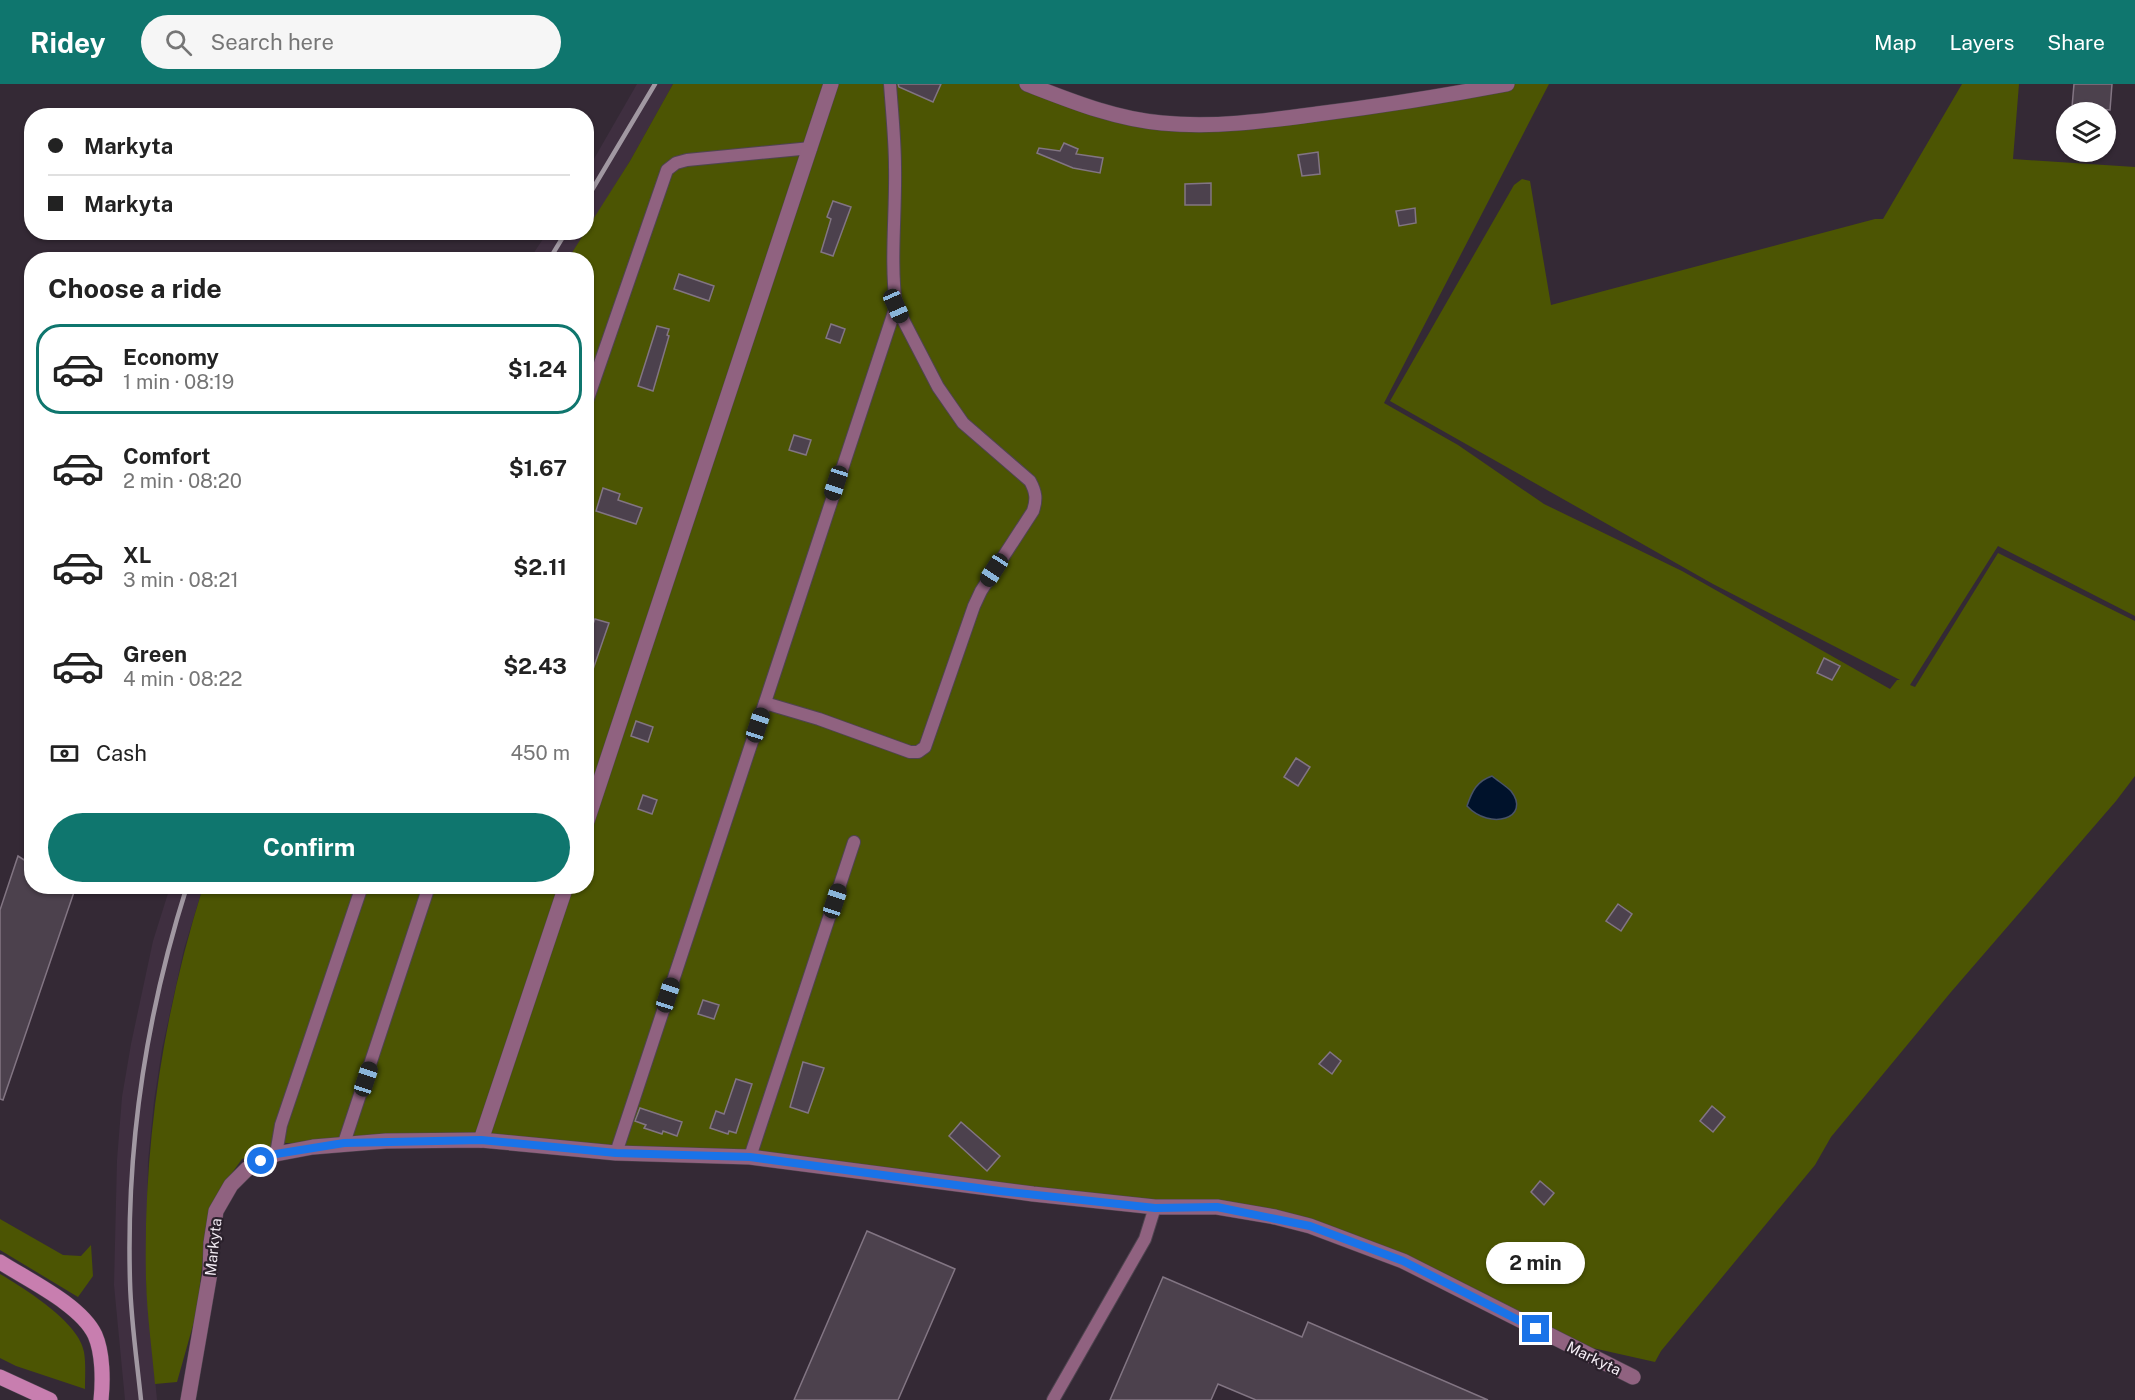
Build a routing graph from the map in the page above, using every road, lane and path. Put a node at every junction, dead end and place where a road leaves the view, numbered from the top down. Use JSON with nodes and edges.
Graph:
{"nodes":[{"id":1,"x":831,"y":84,"type":"edge"},
{"id":2,"x":890,"y":84,"type":"edge"},
{"id":3,"x":1027,"y":84,"type":"edge"},
{"id":4,"x":1507,"y":84,"type":"edge"},
{"id":5,"x":811,"y":148,"type":"junction"},
{"id":6,"x":896,"y":306,"type":"junction"},
{"id":7,"x":594,"y":381,"type":"edge"},
{"id":8,"x":765,"y":703,"type":"junction"},
{"id":9,"x":594,"y":800,"type":"edge"},
{"id":10,"x":854,"y":842,"type":"dead end"},
{"id":11,"x":359,"y":894,"type":"edge"},
{"id":12,"x":426,"y":894,"type":"edge"},
{"id":13,"x":563,"y":894,"type":"edge"},
{"id":14,"x":481,"y":1140,"type":"junction"},
{"id":15,"x":344,"y":1143,"type":"junction"},
{"id":16,"x":616,"y":1153,"type":"junction"},
{"id":17,"x":276,"y":1154,"type":"junction"},
{"id":18,"x":750,"y":1157,"type":"junction"},
{"id":19,"x":1155,"y":1208,"type":"junction"},
{"id":20,"x":0,"y":1262,"type":"edge"},
{"id":21,"x":0,"y":1377,"type":"edge"},
{"id":22,"x":1633,"y":1377,"type":"dead end"},
{"id":23,"x":46,"y":1398,"type":"edge"},
{"id":24,"x":189,"y":1398,"type":"edge"},
{"id":25,"x":101,"y":1400,"type":"edge"},
{"id":26,"x":1053,"y":1400,"type":"edge"}],
"edges":[{"from":1,"to":5,"type":"street"},
{"from":2,"to":6,"type":"lane"},
{"from":3,"to":4,"type":"street"},
{"from":5,"to":7,"type":"lane"},
{"from":5,"to":9,"type":"street"},
{"from":6,"to":8,"type":"lane"},
{"from":6,"to":8,"type":"lane"},
{"from":8,"to":16,"type":"lane"},
{"from":10,"to":18,"type":"lane"},
{"from":11,"to":17,"type":"lane"},
{"from":12,"to":15,"type":"lane"},
{"from":13,"to":14,"type":"street"},
{"from":14,"to":15,"type":"street","name":"Markyta"},
{"from":14,"to":16,"type":"street","name":"Markyta"},
{"from":15,"to":17,"type":"street","name":"Markyta"},
{"from":16,"to":18,"type":"street","name":"Markyta"},
{"from":17,"to":24,"type":"street","name":"Markyta"},
{"from":18,"to":19,"type":"street","name":"Markyta"},
{"from":19,"to":22,"type":"street","name":"Markyta"},
{"from":19,"to":26,"type":"lane"},
{"from":20,"to":25,"type":"main road"},
{"from":21,"to":23,"type":"main road"}]}
